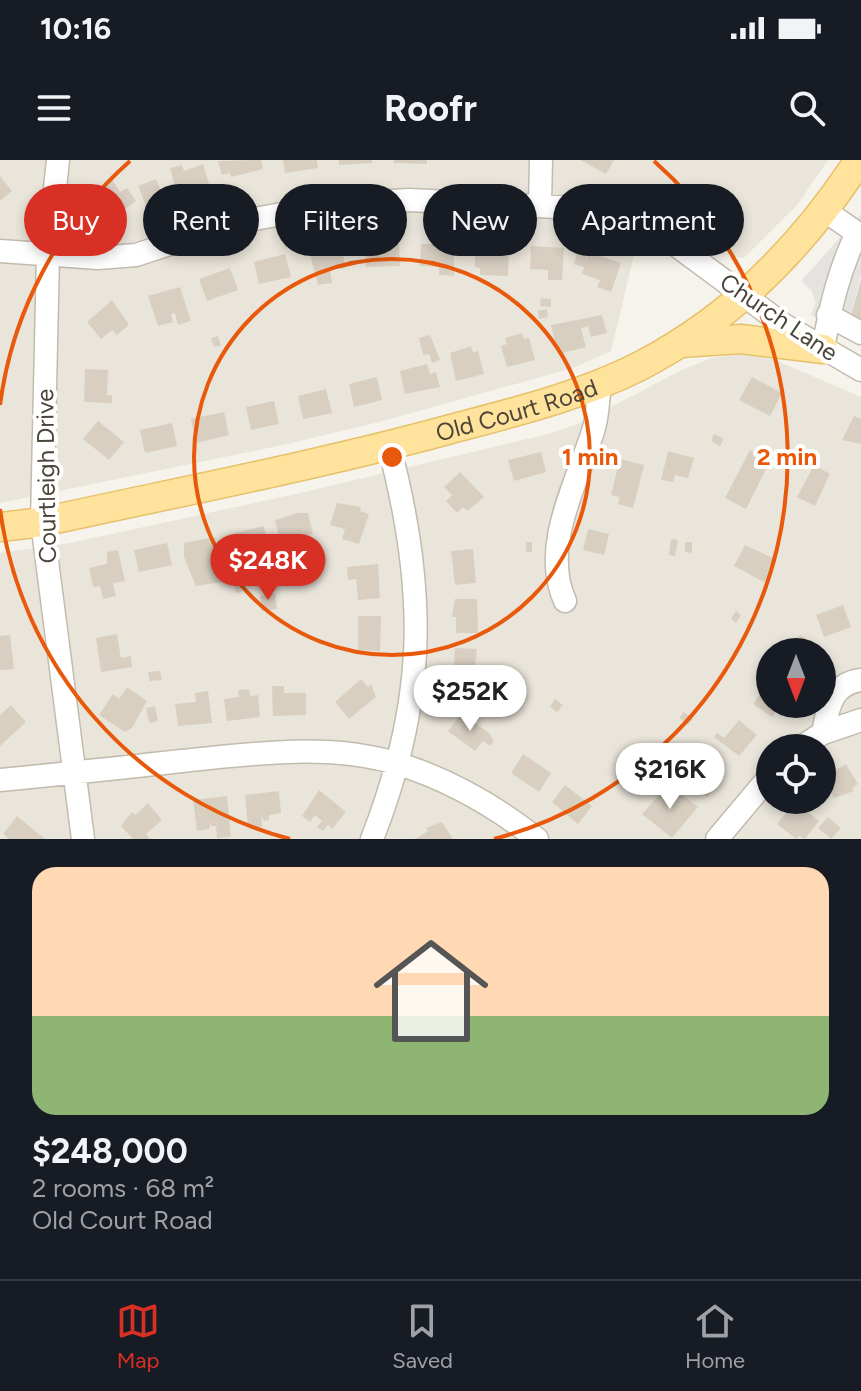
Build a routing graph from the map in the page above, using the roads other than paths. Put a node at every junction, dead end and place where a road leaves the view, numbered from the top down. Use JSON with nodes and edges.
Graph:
{"nodes":[{"id":1,"x":58,"y":160,"type":"edge"},
{"id":2,"x":541,"y":160,"type":"edge"},
{"id":3,"x":859,"y":160,"type":"edge"},
{"id":4,"x":55,"y":184,"type":"edge"},
{"id":5,"x":540,"y":203,"type":"junction"},
{"id":6,"x":824,"y":210,"type":"junction"},
{"id":7,"x":859,"y":234,"type":"edge"},
{"id":8,"x":0,"y":251,"type":"edge"},
{"id":9,"x":24,"y":253,"type":"edge"},
{"id":10,"x":48,"y":256,"type":"edge"},
{"id":11,"x":65,"y":256,"type":"edge"},
{"id":12,"x":123,"y":256,"type":"edge"},
{"id":13,"x":127,"y":256,"type":"edge"},
{"id":14,"x":853,"y":259,"type":"edge"},
{"id":15,"x":742,"y":296,"type":"junction"},
{"id":16,"x":828,"y":315,"type":"junction"},
{"id":17,"x":861,"y":333,"type":"edge"},
{"id":18,"x":680,"y":343,"type":"junction"},
{"id":19,"x":823,"y":349,"type":"junction"},
{"id":20,"x":861,"y":370,"type":"edge"},
{"id":21,"x":600,"y":385,"type":"junction"},
{"id":22,"x":389,"y":446,"type":"junction"},
{"id":23,"x":42,"y":522,"type":"junction"},
{"id":24,"x":0,"y":527,"type":"edge"},
{"id":25,"x":565,"y":601,"type":"dead end"},
{"id":26,"x":861,"y":680,"type":"edge"},
{"id":27,"x":861,"y":720,"type":"edge"},
{"id":28,"x":823,"y":733,"type":"joint"},
{"id":29,"x":398,"y":764,"type":"junction"},
{"id":30,"x":73,"y":773,"type":"junction"},
{"id":31,"x":0,"y":780,"type":"edge"},
{"id":32,"x":756,"y":793,"type":"edge"},
{"id":33,"x":83,"y":839,"type":"edge"},
{"id":34,"x":372,"y":839,"type":"edge"},
{"id":35,"x":537,"y":839,"type":"edge"},
{"id":36,"x":717,"y":839,"type":"edge"}],
"edges":[{"from":1,"to":4,"type":"street","name":"Courtleigh Drive"},
{"from":2,"to":5,"type":"street"},
{"from":3,"to":6,"type":"main road","name":"Old Court Road"},
{"from":5,"to":13,"type":"street","name":"Church Lane"},
{"from":5,"to":15,"type":"street","name":"Church Lane"},
{"from":6,"to":7,"type":"street"},
{"from":6,"to":15,"type":"main road","name":"Old Court Road"},
{"from":7,"to":14,"type":"street"},
{"from":8,"to":9,"type":"street","name":"Church Lane"},
{"from":10,"to":23,"type":"street","name":"Courtleigh Drive"},
{"from":11,"to":12,"type":"street","name":"Church Lane"},
{"from":14,"to":16,"type":"street"},
{"from":15,"to":18,"type":"main road","name":"Old Court Road"},
{"from":15,"to":19,"type":"street","name":"Church Lane"},
{"from":16,"to":17,"type":"street"},
{"from":16,"to":19,"type":"street"},
{"from":18,"to":19,"type":"main road"},
{"from":18,"to":21,"type":"main road","name":"Old Court Road"},
{"from":19,"to":20,"type":"street","name":"Church Lane"},
{"from":21,"to":22,"type":"main road","name":"Old Court Road"},
{"from":21,"to":25,"type":"street"},
{"from":22,"to":23,"type":"main road","name":"Old Court Road"},
{"from":22,"to":29,"type":"street"},
{"from":23,"to":24,"type":"main road","name":"Old Court Road"},
{"from":23,"to":30,"type":"street","name":"Courtleigh Drive"},
{"from":26,"to":28,"type":"street"},
{"from":27,"to":28,"type":"street"},
{"from":29,"to":30,"type":"street"},
{"from":29,"to":34,"type":"street"},
{"from":29,"to":35,"type":"street"},
{"from":30,"to":31,"type":"street"},
{"from":30,"to":33,"type":"street","name":"Courtleigh Drive"},
{"from":32,"to":36,"type":"street"}]}
